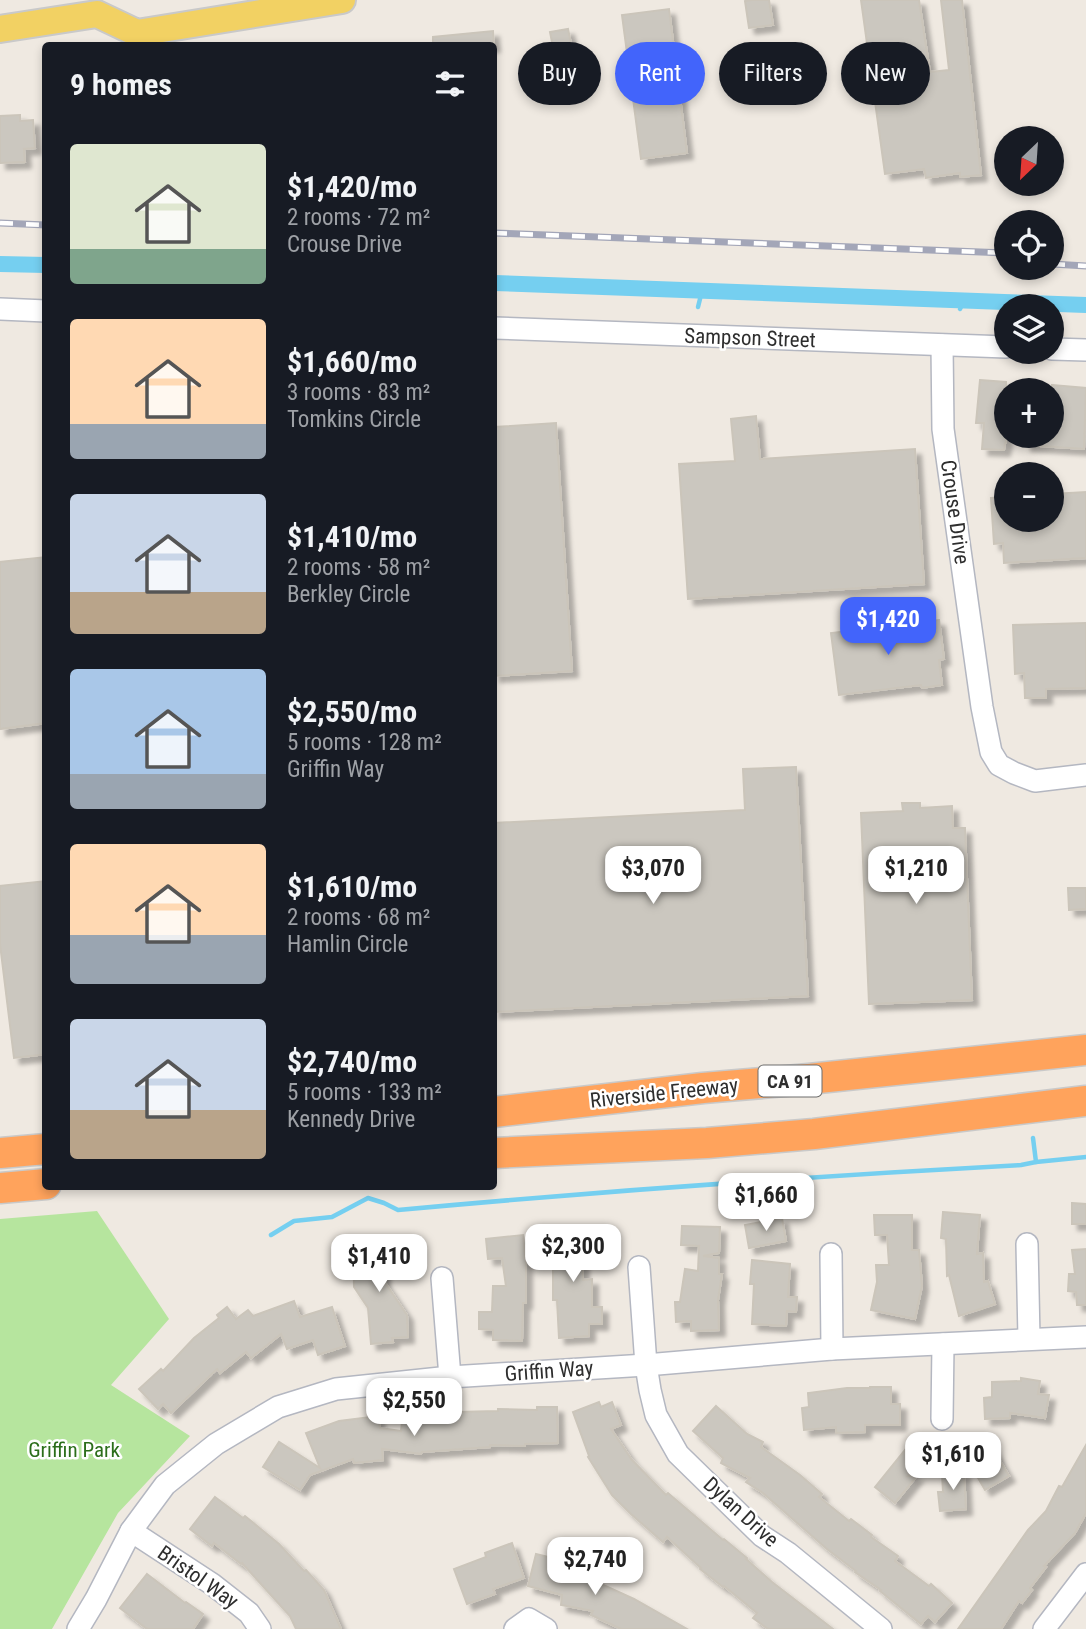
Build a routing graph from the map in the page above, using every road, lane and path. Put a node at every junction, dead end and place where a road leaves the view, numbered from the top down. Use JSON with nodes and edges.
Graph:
{"nodes":[{"id":1,"x":342,"y":0,"type":"edge"},
{"id":2,"x":101,"y":4,"type":"edge"},
{"id":3,"x":0,"y":29,"type":"edge"},
{"id":4,"x":0,"y":309,"type":"edge"},
{"id":5,"x":42,"y":310,"type":"edge"},
{"id":6,"x":497,"y":328,"type":"edge"},
{"id":7,"x":942,"y":345,"type":"junction"},
{"id":8,"x":994,"y":347,"type":"edge"},
{"id":9,"x":1064,"y":349,"type":"edge"},
{"id":10,"x":1086,"y":350,"type":"edge"},
{"id":11,"x":1086,"y":775,"type":"edge"},
{"id":12,"x":1082,"y":1050,"type":"edge"},
{"id":13,"x":1086,"y":1101,"type":"edge"},
{"id":14,"x":497,"y":1112,"type":"edge"},
{"id":15,"x":42,"y":1149,"type":"edge"},
{"id":16,"x":0,"y":1153,"type":"edge"},
{"id":17,"x":497,"y":1153,"type":"edge"},
{"id":18,"x":42,"y":1184,"type":"edge"},
{"id":19,"x":0,"y":1188,"type":"edge"},
{"id":20,"x":1027,"y":1244,"type":"dead end"},
{"id":21,"x":831,"y":1254,"type":"dead end"},
{"id":22,"x":639,"y":1267,"type":"dead end"},
{"id":23,"x":442,"y":1278,"type":"dead end"},
{"id":24,"x":1086,"y":1337,"type":"edge"},
{"id":25,"x":1029,"y":1338,"type":"junction"},
{"id":26,"x":943,"y":1344,"type":"junction"},
{"id":27,"x":832,"y":1349,"type":"junction"},
{"id":28,"x":646,"y":1364,"type":"junction"},
{"id":29,"x":450,"y":1377,"type":"junction"},
{"id":30,"x":942,"y":1419,"type":"dead end"},
{"id":31,"x":131,"y":1531,"type":"junction"},
{"id":32,"x":1086,"y":1574,"type":"edge"},
{"id":33,"x":78,"y":1629,"type":"edge"},
{"id":34,"x":260,"y":1629,"type":"edge"},
{"id":35,"x":881,"y":1629,"type":"edge"},
{"id":36,"x":1044,"y":1629,"type":"edge"}],
"edges":[{"from":1,"to":2,"type":"main road"},
{"from":2,"to":3,"type":"main road"},
{"from":4,"to":5,"type":"street"},
{"from":6,"to":7,"type":"street","name":"Sampson Street"},
{"from":7,"to":8,"type":"street","name":"Sampson Street"},
{"from":7,"to":11,"type":"street","name":"Crouse Drive"},
{"from":9,"to":10,"type":"street"},
{"from":12,"to":14,"type":"highway","name":"Riverside Freeway","number":"CA 91"},
{"from":13,"to":17,"type":"highway"},
{"from":15,"to":16,"type":"highway"},
{"from":18,"to":19,"type":"highway"},
{"from":20,"to":25,"type":"street"},
{"from":21,"to":27,"type":"street"},
{"from":22,"to":28,"type":"street","name":"Dylan Drive"},
{"from":23,"to":29,"type":"street"},
{"from":24,"to":25,"type":"street","name":"Griffin Way"},
{"from":25,"to":26,"type":"street","name":"Griffin Way"},
{"from":26,"to":27,"type":"street","name":"Griffin Way"},
{"from":26,"to":30,"type":"street"},
{"from":27,"to":28,"type":"street","name":"Griffin Way"},
{"from":28,"to":29,"type":"street","name":"Griffin Way"},
{"from":28,"to":35,"type":"street","name":"Dylan Drive"},
{"from":29,"to":31,"type":"street","name":"Griffin Way"},
{"from":31,"to":33,"type":"street","name":"Griffin Way"},
{"from":31,"to":34,"type":"street","name":"Bristol Way"},
{"from":32,"to":36,"type":"street"}]}
